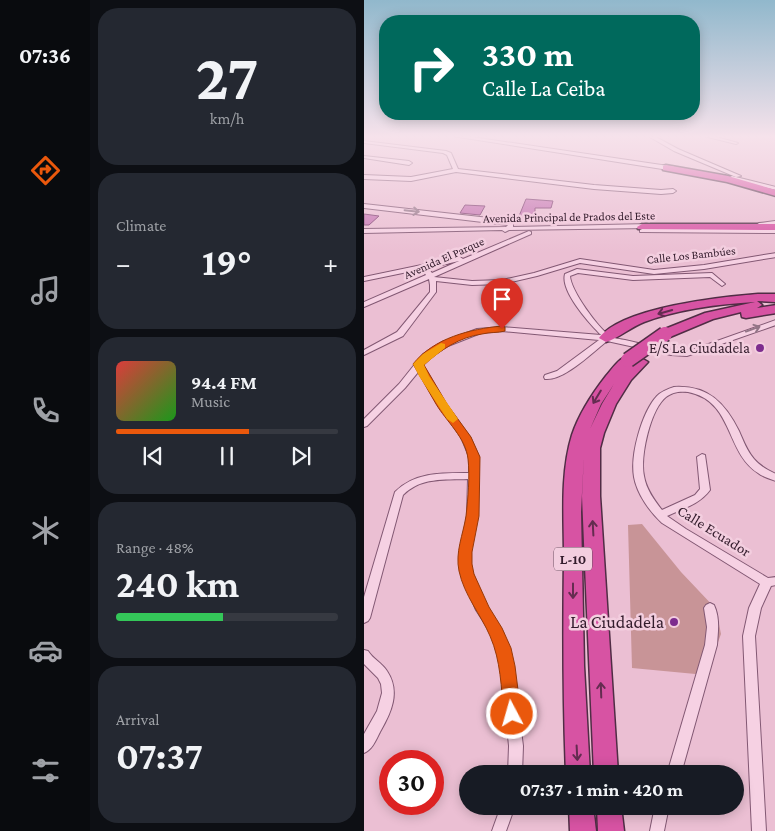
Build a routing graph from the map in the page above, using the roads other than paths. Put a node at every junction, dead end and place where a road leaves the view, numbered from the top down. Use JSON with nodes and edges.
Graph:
{"nodes":[{"id":1,"x":432,"y":175,"type":"edge"},
{"id":2,"x":495,"y":175,"type":"edge"},
{"id":3,"x":698,"y":175,"type":"edge"},
{"id":4,"x":707,"y":175,"type":"edge"},
{"id":5,"x":732,"y":175,"type":"edge"},
{"id":6,"x":364,"y":177,"type":"edge"},
{"id":7,"x":758,"y":186,"type":"junction"},
{"id":8,"x":673,"y":191,"type":"dead end"},
{"id":9,"x":775,"y":192,"type":"edge"},
{"id":10,"x":364,"y":206,"type":"edge"},
{"id":11,"x":507,"y":222,"type":"junction"},
{"id":12,"x":775,"y":225,"type":"edge"},
{"id":13,"x":642,"y":227,"type":"joint"},
{"id":14,"x":505,"y":230,"type":"junction"},
{"id":15,"x":529,"y":231,"type":"junction"},
{"id":16,"x":775,"y":231,"type":"edge"},
{"id":17,"x":364,"y":233,"type":"edge"},
{"id":18,"x":482,"y":254,"type":"junction"},
{"id":19,"x":775,"y":255,"type":"edge"},
{"id":20,"x":424,"y":267,"type":"junction"},
{"id":21,"x":432,"y":278,"type":"junction"},
{"id":22,"x":364,"y":279,"type":"edge"},
{"id":23,"x":722,"y":284,"type":"dead end"},
{"id":24,"x":774,"y":300,"type":"edge"},
{"id":25,"x":364,"y":305,"type":"edge"},
{"id":26,"x":709,"y":316,"type":"junction"},
{"id":27,"x":775,"y":322,"type":"edge"},
{"id":28,"x":606,"y":337,"type":"junction"},
{"id":29,"x":364,"y":353,"type":"edge"},
{"id":30,"x":635,"y":361,"type":"junction"},
{"id":31,"x":418,"y":364,"type":"junction"},
{"id":32,"x":548,"y":377,"type":"dead end"},
{"id":33,"x":364,"y":424,"type":"edge"},
{"id":34,"x":702,"y":456,"type":"dead end"},
{"id":35,"x":473,"y":476,"type":"junction"},
{"id":36,"x":775,"y":478,"type":"edge"},
{"id":37,"x":660,"y":515,"type":"junction"},
{"id":38,"x":771,"y":582,"type":"edge"},
{"id":39,"x":710,"y":608,"type":"dead end"},
{"id":40,"x":364,"y":618,"type":"edge"},
{"id":41,"x":366,"y":660,"type":"edge"},
{"id":42,"x":364,"y":747,"type":"edge"},
{"id":43,"x":515,"y":765,"type":"edge"},
{"id":44,"x":578,"y":765,"type":"edge"},
{"id":45,"x":606,"y":765,"type":"edge"},
{"id":46,"x":677,"y":765,"type":"edge"},
{"id":47,"x":505,"y":815,"type":"edge"},
{"id":48,"x":582,"y":815,"type":"edge"},
{"id":49,"x":610,"y":815,"type":"edge"},
{"id":50,"x":660,"y":815,"type":"edge"},
{"id":51,"x":499,"y":831,"type":"edge"},
{"id":52,"x":583,"y":831,"type":"edge"},
{"id":53,"x":611,"y":831,"type":"edge"},
{"id":54,"x":657,"y":831,"type":"edge"},
{"id":55,"x":759,"y":831,"type":"edge"}],
"edges":[{"from":1,"to":6,"type":"street"},
{"from":2,"to":8,"type":"street"},
{"from":3,"to":9,"type":"street"},
{"from":4,"to":7,"type":"highway"},
{"from":5,"to":7,"type":"street"},
{"from":7,"to":9,"type":"highway"},
{"from":10,"to":11,"type":"street","one_way":true},
{"from":11,"to":14,"type":"street"},
{"from":11,"to":15,"type":"street"},
{"from":12,"to":13,"type":"highway"},
{"from":13,"to":15,"type":"street","name":"Avenida Principal de Prados del Este"},
{"from":14,"to":15,"type":"street","name":"Avenida Principal de Prados del Este"},
{"from":14,"to":17,"type":"street","name":"Avenida Principal de Prados del Este"},
{"from":15,"to":16,"type":"street","name":"Avenida Principal de Prados del Este"},
{"from":15,"to":17,"type":"street","name":"Avenida Principal de Prados del Este"},
{"from":15,"to":18,"type":"street","name":"Avenida El Parque"},
{"from":18,"to":20,"type":"street"},
{"from":18,"to":21,"type":"street","name":"Avenida El Parque"},
{"from":19,"to":21,"type":"street","name":"Calle Los Bambúes"},
{"from":20,"to":21,"type":"street"},
{"from":20,"to":22,"type":"street"},
{"from":21,"to":25,"type":"street","name":"Avenida El Parque"},
{"from":21,"to":29,"type":"street"},
{"from":23,"to":28,"type":"street"},
{"from":24,"to":26,"type":"highway","number":"L-10"},
{"from":24,"to":26,"type":"highway"},
{"from":24,"to":28,"type":"highway","one_way":true},
{"from":24,"to":30,"type":"highway","number":"L-10"},
{"from":26,"to":30,"type":"highway","number":"L-10","bridge":true},
{"from":28,"to":27,"type":"street","one_way":true},
{"from":28,"to":31,"type":"street"},
{"from":28,"to":32,"type":"street"},
{"from":30,"to":44,"type":"highway","number":"L-10","one_way":true},
{"from":45,"to":30,"type":"highway","number":"L-10","one_way":true},
{"from":31,"to":33,"type":"street"},
{"from":31,"to":35,"type":"street"},
{"from":34,"to":37,"type":"street"},
{"from":35,"to":40,"type":"street"},
{"from":35,"to":43,"type":"street"},
{"from":36,"to":37,"type":"street","name":"Calle Ecuador"},
{"from":37,"to":38,"type":"street","name":"Calle Ecuador"},
{"from":38,"to":55,"type":"street"},
{"from":39,"to":46,"type":"street"},
{"from":41,"to":42,"type":"street"},
{"from":47,"to":51,"type":"street"},
{"from":48,"to":52,"type":"highway"},
{"from":49,"to":53,"type":"highway"},
{"from":50,"to":54,"type":"street"}]}
